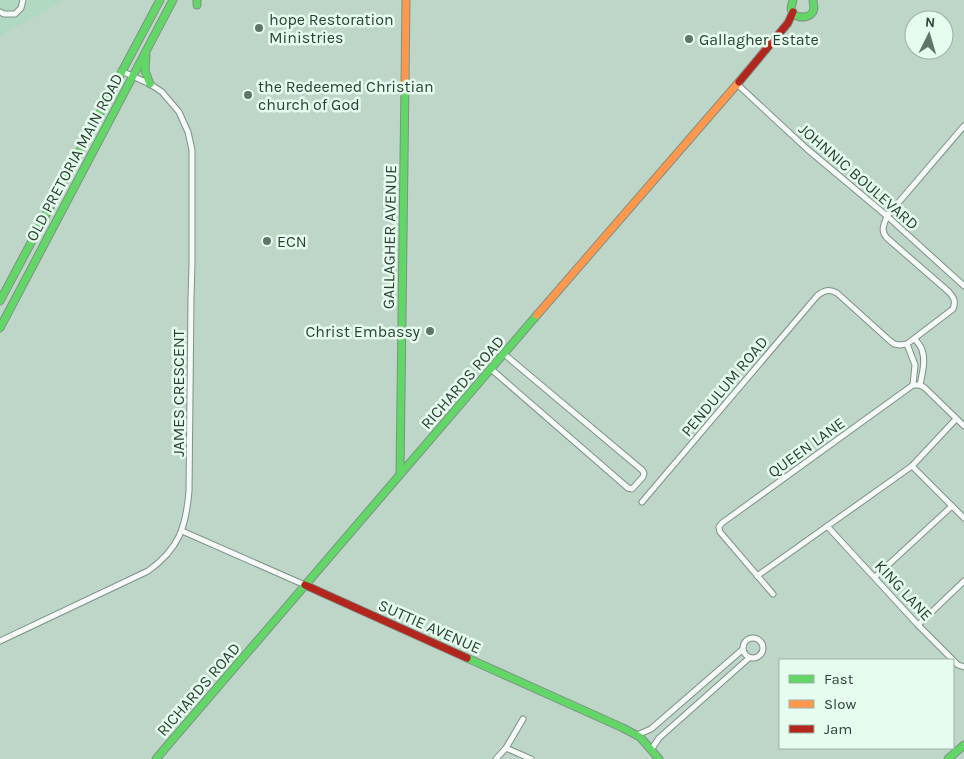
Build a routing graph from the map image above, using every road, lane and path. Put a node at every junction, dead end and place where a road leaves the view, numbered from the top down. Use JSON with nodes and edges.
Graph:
{"nodes":[{"id":1,"x":23,"y":0,"type":"edge"},
{"id":2,"x":160,"y":0,"type":"edge"},
{"id":3,"x":173,"y":0,"type":"edge"},
{"id":4,"x":406,"y":0,"type":"edge"},
{"id":5,"x":793,"y":0,"type":"edge"},
{"id":6,"x":813,"y":1,"type":"edge"},
{"id":7,"x":0,"y":12,"type":"edge"},
{"id":8,"x":795,"y":15,"type":"junction"},
{"id":9,"x":148,"y":45,"type":"junction"},
{"id":10,"x":122,"y":71,"type":"junction"},
{"id":11,"x":132,"y":76,"type":"junction"},
{"id":12,"x":150,"y":84,"type":"junction"},
{"id":13,"x":737,"y":84,"type":"junction"},
{"id":14,"x":964,"y":126,"type":"edge"},
{"id":15,"x":887,"y":216,"type":"junction"},
{"id":16,"x":964,"y":286,"type":"edge"},
{"id":17,"x":0,"y":301,"type":"edge"},
{"id":18,"x":0,"y":328,"type":"edge"},
{"id":19,"x":915,"y":339,"type":"junction"},
{"id":20,"x":907,"y":344,"type":"junction"},
{"id":21,"x":504,"y":354,"type":"junction"},
{"id":22,"x":490,"y":369,"type":"junction"},
{"id":23,"x":912,"y":385,"type":"junction"},
{"id":24,"x":920,"y":385,"type":"junction"},
{"id":25,"x":956,"y":419,"type":"junction"},
{"id":26,"x":964,"y":426,"type":"edge"},
{"id":27,"x":912,"y":466,"type":"junction"},
{"id":28,"x":400,"y":474,"type":"junction"},
{"id":29,"x":642,"y":502,"type":"dead end"},
{"id":30,"x":952,"y":506,"type":"junction"},
{"id":31,"x":964,"y":518,"type":"edge"},
{"id":32,"x":827,"y":526,"type":"junction"},
{"id":33,"x":182,"y":531,"type":"junction"},
{"id":34,"x":757,"y":576,"type":"junction"},
{"id":35,"x":875,"y":577,"type":"junction"},
{"id":36,"x":964,"y":581,"type":"edge"},
{"id":37,"x":304,"y":585,"type":"junction"},
{"id":38,"x":773,"y":594,"type":"dead end"},
{"id":39,"x":918,"y":625,"type":"junction"},
{"id":40,"x":0,"y":641,"type":"edge"},
{"id":41,"x":742,"y":650,"type":"junction"},
{"id":42,"x":749,"y":658,"type":"junction"},
{"id":43,"x":952,"y":659,"type":"edge"},
{"id":44,"x":684,"y":700,"type":"junction"},
{"id":45,"x":692,"y":709,"type":"junction"},
{"id":46,"x":523,"y":719,"type":"dead end"},
{"id":47,"x":637,"y":735,"type":"junction"},
{"id":48,"x":964,"y":746,"type":"edge"},
{"id":49,"x":506,"y":748,"type":"junction"},
{"id":50,"x":651,"y":750,"type":"junction"},
{"id":51,"x":156,"y":759,"type":"edge"},
{"id":52,"x":496,"y":759,"type":"edge"},
{"id":53,"x":531,"y":759,"type":"edge"},
{"id":54,"x":659,"y":759,"type":"edge"},
{"id":55,"x":948,"y":759,"type":"edge"}],
"edges":[{"from":1,"to":7,"type":"street"},
{"from":2,"to":10,"type":"street","name":"OLD PRETORIA MAIN ROAD"},
{"from":3,"to":9,"type":"street","name":"OLD PRETORIA MAIN ROAD"},
{"from":4,"to":28,"type":"street","name":"GALLAGHER AVENUE"},
{"from":5,"to":8,"type":"street","name":"RICHARDS ROAD"},
{"from":6,"to":8,"type":"street"},
{"from":8,"to":13,"type":"street","name":"RICHARDS ROAD"},
{"from":9,"to":11,"type":"street","name":"OLD PRETORIA MAIN ROAD"},
{"from":9,"to":12,"type":"street"},
{"from":10,"to":11,"type":"street","name":"JAMES CRESCENT"},
{"from":10,"to":17,"type":"street","name":"OLD PRETORIA MAIN ROAD"},
{"from":11,"to":12,"type":"street","name":"JAMES CRESCENT"},
{"from":11,"to":18,"type":"street","name":"OLD PRETORIA MAIN ROAD"},
{"from":12,"to":33,"type":"street","name":"JAMES CRESCENT"},
{"from":13,"to":15,"type":"street","name":"JOHNNIC BOULEVARD"},
{"from":13,"to":21,"type":"street","name":"RICHARDS ROAD"},
{"from":14,"to":15,"type":"street"},
{"from":15,"to":16,"type":"street","name":"JOHNNIC BOULEVARD"},
{"from":15,"to":19,"type":"street"},
{"from":19,"to":20,"type":"street"},
{"from":19,"to":24,"type":"street"},
{"from":20,"to":23,"type":"street"},
{"from":20,"to":29,"type":"street","name":"PENDULUM ROAD"},
{"from":21,"to":22,"type":"street","name":"RICHARDS ROAD"},
{"from":21,"to":22,"type":"street"},
{"from":22,"to":28,"type":"street","name":"RICHARDS ROAD"},
{"from":23,"to":24,"type":"street"},
{"from":23,"to":34,"type":"street","name":"QUEEN LANE"},
{"from":24,"to":25,"type":"street"},
{"from":25,"to":26,"type":"street"},
{"from":25,"to":27,"type":"street"},
{"from":27,"to":30,"type":"street"},
{"from":27,"to":32,"type":"street"},
{"from":28,"to":37,"type":"street","name":"RICHARDS ROAD"},
{"from":30,"to":31,"type":"street"},
{"from":30,"to":35,"type":"street"},
{"from":32,"to":34,"type":"street"},
{"from":32,"to":35,"type":"street","name":"KING LANE"},
{"from":33,"to":37,"type":"street","name":"SUTTIE AVENUE"},
{"from":33,"to":40,"type":"street","name":"JAMES CRESCENT"},
{"from":34,"to":38,"type":"street"},
{"from":35,"to":39,"type":"street","name":"KING LANE"},
{"from":36,"to":39,"type":"street"},
{"from":37,"to":47,"type":"street","name":"SUTTIE AVENUE"},
{"from":37,"to":51,"type":"street","name":"RICHARDS ROAD"},
{"from":39,"to":43,"type":"street","name":"KING LANE"},
{"from":41,"to":42,"type":"street"},
{"from":41,"to":42,"type":"street"},
{"from":41,"to":44,"type":"street"},
{"from":42,"to":45,"type":"street"},
{"from":44,"to":45,"type":"street"},
{"from":44,"to":47,"type":"street"},
{"from":45,"to":50,"type":"street"},
{"from":46,"to":49,"type":"street"},
{"from":47,"to":50,"type":"street","name":"SUTTIE AVENUE"},
{"from":48,"to":55,"type":"street"},
{"from":49,"to":52,"type":"street"},
{"from":49,"to":53,"type":"street"},
{"from":50,"to":54,"type":"street","name":"SUTTIE AVENUE"}]}
